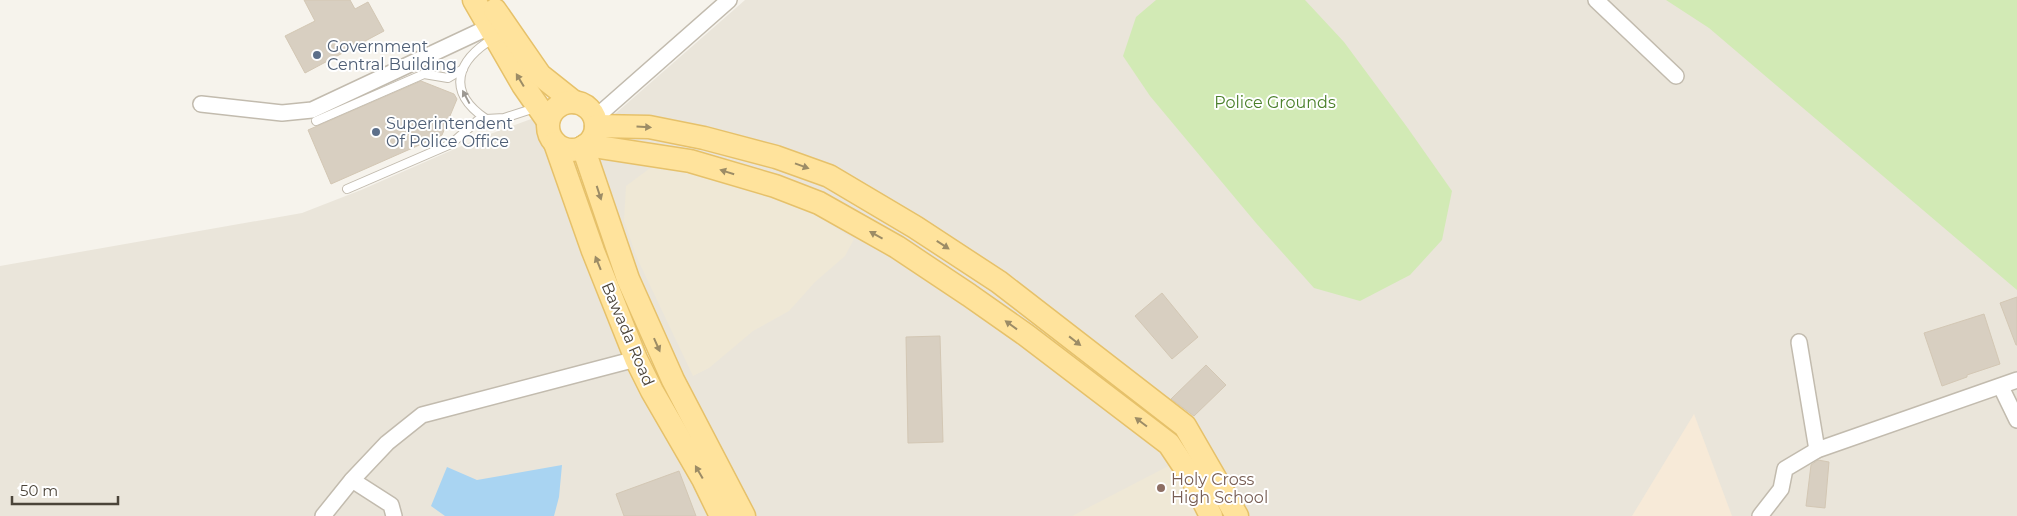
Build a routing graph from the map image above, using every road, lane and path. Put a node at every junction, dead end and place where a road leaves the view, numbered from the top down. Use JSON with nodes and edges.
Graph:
{"nodes":[{"id":1,"x":474,"y":0,"type":"edge"},
{"id":2,"x":490,"y":0,"type":"edge"},
{"id":3,"x":729,"y":0,"type":"edge"},
{"id":4,"x":1596,"y":0,"type":"edge"},
{"id":5,"x":492,"y":32,"type":"junction"},
{"id":6,"x":463,"y":70,"type":"junction"},
{"id":7,"x":1676,"y":76,"type":"dead end"},
{"id":8,"x":574,"y":102,"type":"junction"},
{"id":9,"x":201,"y":104,"type":"dead end"},
{"id":10,"x":543,"y":114,"type":"junction"},
{"id":11,"x":486,"y":119,"type":"junction"},
{"id":12,"x":316,"y":121,"type":"dead end"},
{"id":13,"x":590,"y":134,"type":"junction"},
{"id":14,"x":555,"y":143,"type":"junction"},
{"id":15,"x":347,"y":189,"type":"dead end"},
{"id":16,"x":1799,"y":342,"type":"dead end"},
{"id":17,"x":636,"y":359,"type":"junction"},
{"id":18,"x":2017,"y":380,"type":"edge"},
{"id":19,"x":2001,"y":387,"type":"junction"},
{"id":20,"x":2017,"y":420,"type":"edge"},
{"id":21,"x":1185,"y":426,"type":"junction"},
{"id":22,"x":1170,"y":445,"type":"junction"},
{"id":23,"x":1817,"y":450,"type":"junction"},
{"id":24,"x":352,"y":480,"type":"junction"},
{"id":25,"x":323,"y":516,"type":"edge"},
{"id":26,"x":394,"y":516,"type":"edge"},
{"id":27,"x":721,"y":516,"type":"edge"},
{"id":28,"x":744,"y":516,"type":"edge"},
{"id":29,"x":1211,"y":516,"type":"edge"},
{"id":30,"x":1237,"y":516,"type":"edge"},
{"id":31,"x":1760,"y":516,"type":"edge"}],
"edges":[{"from":1,"to":5,"type":"main road"},
{"from":2,"to":8,"type":"main road"},
{"from":3,"to":13,"type":"street"},
{"from":4,"to":7,"type":"street"},
{"from":5,"to":6,"type":"lane"},
{"from":5,"to":9,"type":"street"},
{"from":10,"to":5,"type":"main road","one_way":true},
{"from":11,"to":6,"type":"lane","one_way":true},
{"from":6,"to":12,"type":"lane"},
{"from":8,"to":10,"type":"main road"},
{"from":8,"to":13,"type":"main road"},
{"from":10,"to":11,"type":"lane"},
{"from":10,"to":14,"type":"main road"},
{"from":11,"to":15,"type":"lane"},
{"from":13,"to":14,"type":"main road"},
{"from":13,"to":21,"type":"main road","one_way":true},
{"from":22,"to":13,"type":"main road","one_way":true},
{"from":13,"to":28,"type":"main road","one_way":true},
{"from":17,"to":14,"type":"main road","name":"Bawada Road","one_way":true},
{"from":16,"to":23,"type":"street"},
{"from":17,"to":24,"type":"street"},
{"from":27,"to":17,"type":"main road","name":"Bawada Road","one_way":true},
{"from":18,"to":19,"type":"street"},
{"from":19,"to":20,"type":"street"},
{"from":19,"to":23,"type":"street"},
{"from":21,"to":22,"type":"main road"},
{"from":21,"to":30,"type":"main road"},
{"from":22,"to":29,"type":"main road"},
{"from":23,"to":31,"type":"street"},
{"from":24,"to":25,"type":"street"},
{"from":24,"to":26,"type":"street"}]}
